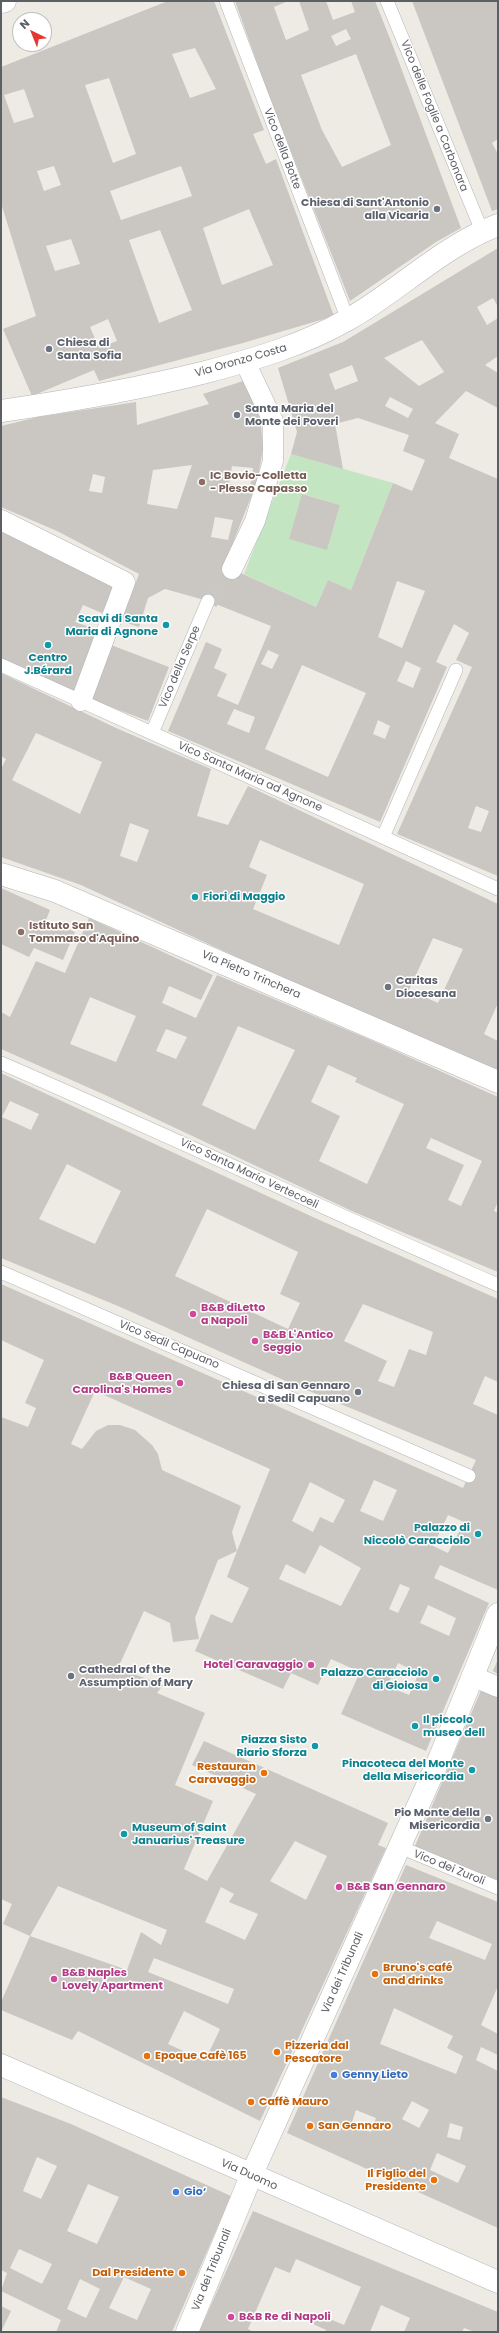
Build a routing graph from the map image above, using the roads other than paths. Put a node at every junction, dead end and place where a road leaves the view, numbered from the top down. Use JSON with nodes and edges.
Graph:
{"nodes":[{"id":1,"x":4,"y":1,"type":"edge"},
{"id":2,"x":226,"y":1,"type":"edge"},
{"id":3,"x":387,"y":1,"type":"edge"},
{"id":4,"x":1,"y":2,"type":"edge"},
{"id":5,"x":490,"y":228,"type":"edge"},
{"id":6,"x":348,"y":320,"type":"junction"},
{"id":7,"x":245,"y":362,"type":"junction"},
{"id":8,"x":1,"y":411,"type":"edge"},
{"id":9,"x":1,"y":520,"type":"edge"},
{"id":10,"x":232,"y":569,"type":"tunnel mouth"},
{"id":11,"x":208,"y":601,"type":"tunnel mouth"},
{"id":12,"x":1,"y":665,"type":"edge"},
{"id":13,"x":456,"y":670,"type":"dead end"},
{"id":14,"x":81,"y":701,"type":"junction"},
{"id":15,"x":152,"y":733,"type":"junction"},
{"id":16,"x":383,"y":837,"type":"junction"},
{"id":17,"x":1,"y":874,"type":"edge"},
{"id":18,"x":498,"y":889,"type":"edge"},
{"id":19,"x":1,"y":1063,"type":"edge"},
{"id":20,"x":498,"y":1082,"type":"edge"},
{"id":21,"x":1,"y":1272,"type":"edge"},
{"id":22,"x":498,"y":1285,"type":"edge"},
{"id":23,"x":469,"y":1476,"type":"dead end"},
{"id":24,"x":498,"y":1614,"type":"edge"},
{"id":25,"x":472,"y":1676,"type":"junction"},
{"id":26,"x":498,"y":1687,"type":"edge"},
{"id":27,"x":400,"y":1848,"type":"junction"},
{"id":28,"x":498,"y":1888,"type":"edge"},
{"id":29,"x":1,"y":2065,"type":"edge"},
{"id":30,"x":251,"y":2176,"type":"junction"},
{"id":31,"x":498,"y":2282,"type":"edge"},
{"id":32,"x":187,"y":2332,"type":"edge"}],
"edges":[{"from":1,"to":4,"type":"street"},
{"from":2,"to":6,"type":"lane","name":"Vico della Botte"},
{"from":3,"to":5,"type":"lane","name":"Vico delle Foglie a Carbonara"},
{"from":5,"to":6,"type":"street","name":"Via Oronzo Costa"},
{"from":6,"to":7,"type":"street","name":"Via Oronzo Costa"},
{"from":7,"to":8,"type":"street","name":"Via Oronzo Costa"},
{"from":7,"to":10,"type":"street"},
{"from":9,"to":14,"type":"street"},
{"from":11,"to":15,"type":"lane","name":"Vico della Serpe"},
{"from":12,"to":14,"type":"lane","name":"Vico Santa Maria ad Agnone"},
{"from":13,"to":16,"type":"lane"},
{"from":14,"to":15,"type":"lane","name":"Vico Santa Maria ad Agnone"},
{"from":15,"to":16,"type":"lane","name":"Vico Santa Maria ad Agnone"},
{"from":16,"to":18,"type":"lane","name":"Vico Santa Maria ad Agnone"},
{"from":17,"to":20,"type":"street","name":"Via Pietro Trinchera"},
{"from":19,"to":22,"type":"lane","name":"Vico Santa Maria Vertecoeli"},
{"from":21,"to":23,"type":"lane","name":"Vico Sedil Capuano"},
{"from":24,"to":25,"type":"street","name":"Via dei Tribunali"},
{"from":25,"to":26,"type":"street"},
{"from":25,"to":27,"type":"street","name":"Via dei Tribunali"},
{"from":27,"to":28,"type":"lane","name":"Vico dei Zuroli"},
{"from":27,"to":30,"type":"street","name":"Via dei Tribunali"},
{"from":29,"to":30,"type":"street","name":"Via Duomo"},
{"from":30,"to":31,"type":"street","name":"Via Duomo"},
{"from":30,"to":32,"type":"street","name":"Via dei Tribunali"}]}
